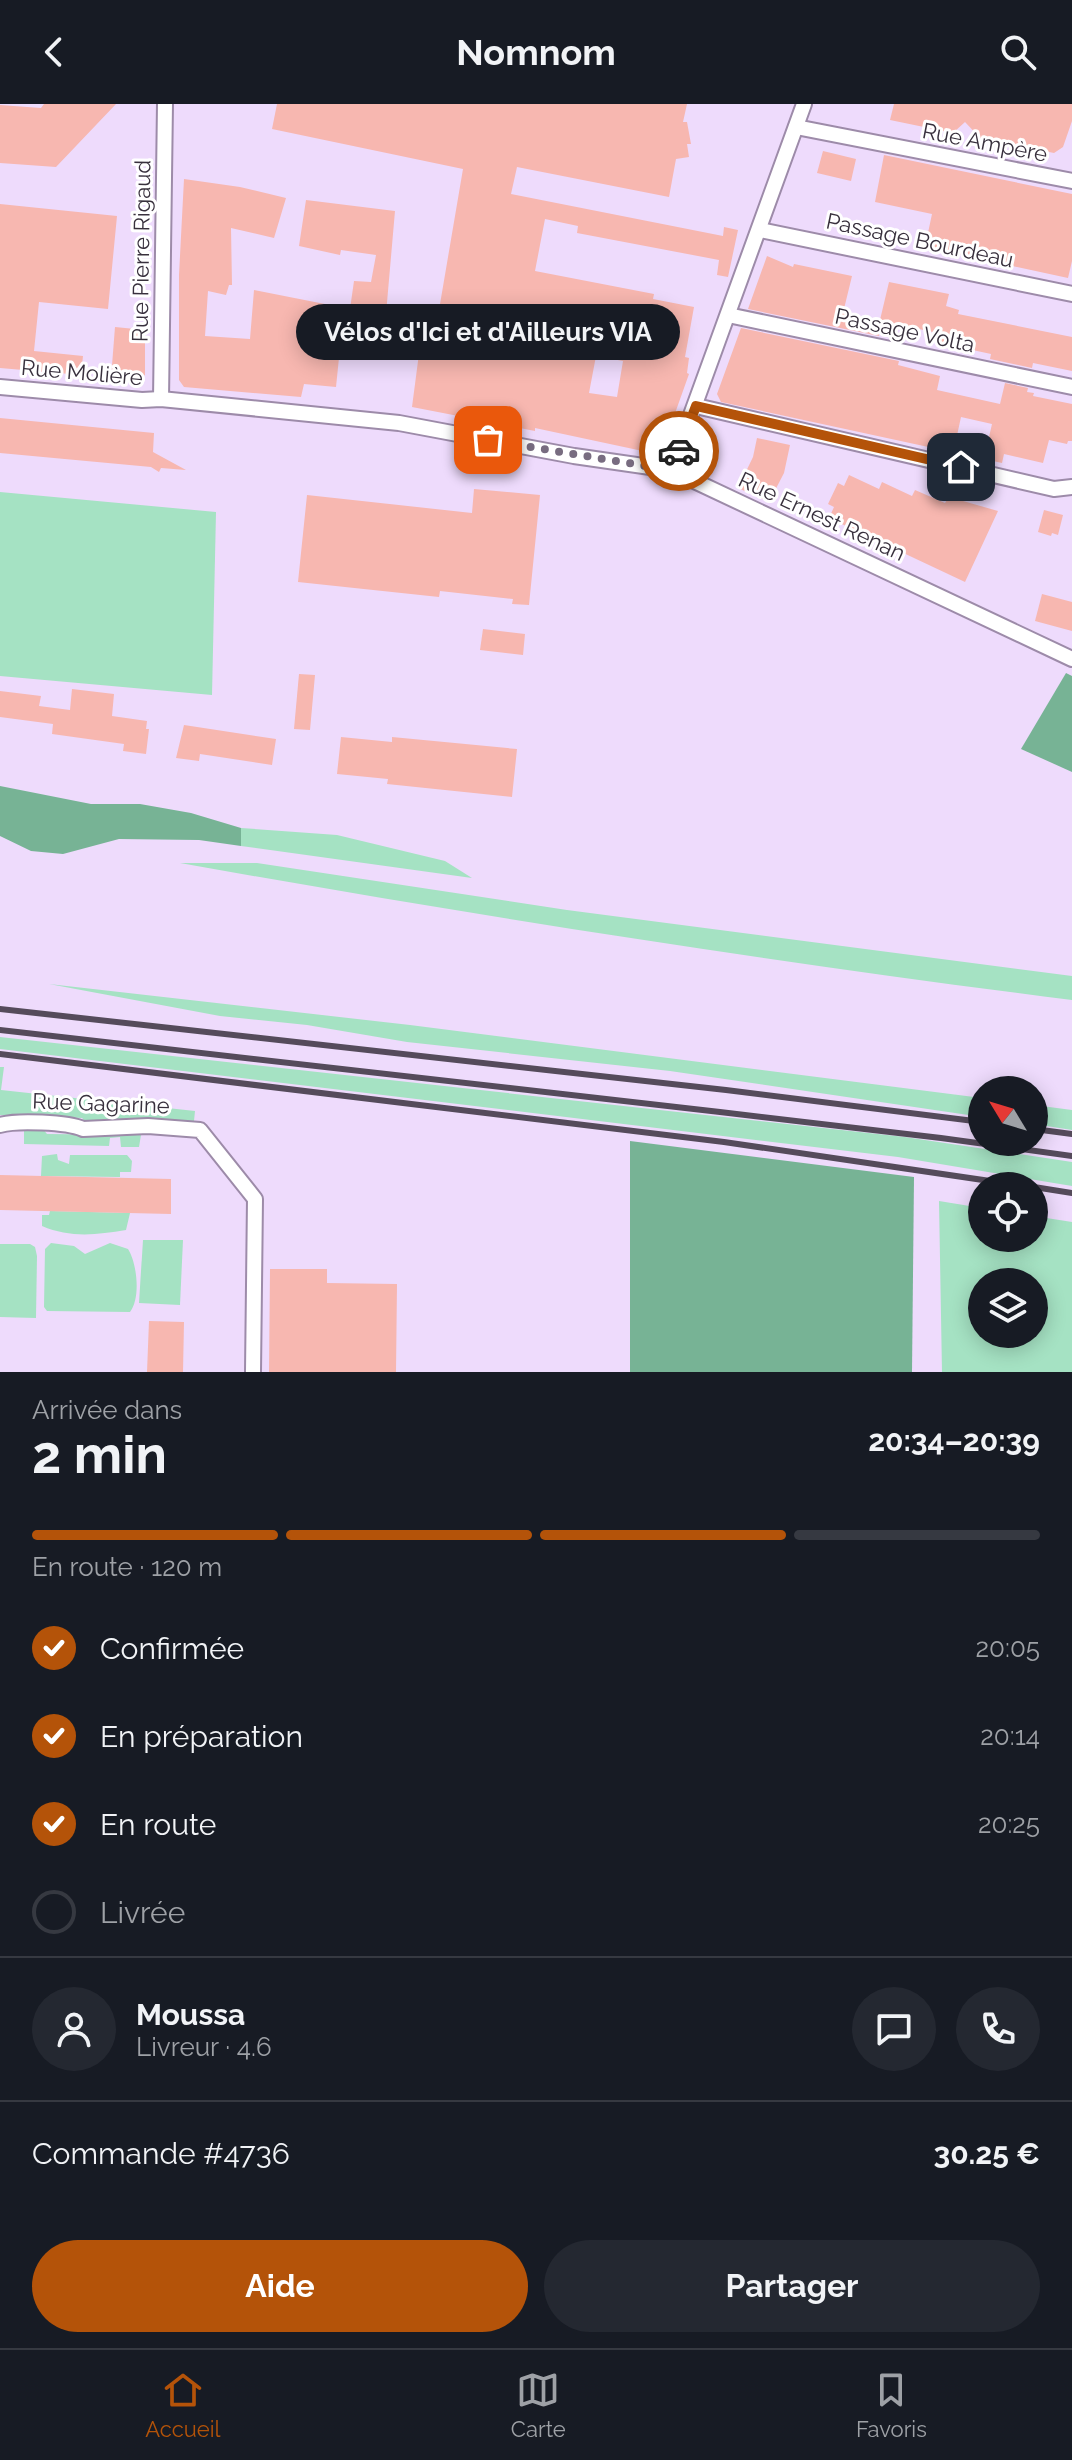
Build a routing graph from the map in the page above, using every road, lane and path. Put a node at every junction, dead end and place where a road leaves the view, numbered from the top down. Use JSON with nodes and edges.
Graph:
{"nodes":[{"id":1,"x":165,"y":104,"type":"edge"},
{"id":2,"x":804,"y":104,"type":"edge"},
{"id":3,"x":796,"y":127,"type":"junction"},
{"id":4,"x":1072,"y":181,"type":"edge"},
{"id":5,"x":760,"y":230,"type":"junction"},
{"id":6,"x":1072,"y":294,"type":"edge"},
{"id":7,"x":728,"y":315,"type":"junction"},
{"id":8,"x":0,"y":387,"type":"edge"},
{"id":9,"x":1072,"y":387,"type":"edge"},
{"id":10,"x":161,"y":399,"type":"junction"},
{"id":11,"x":696,"y":406,"type":"junction"},
{"id":12,"x":671,"y":470,"type":"junction"},
{"id":13,"x":1072,"y":487,"type":"edge"},
{"id":14,"x":1072,"y":659,"type":"edge"},
{"id":15,"x":0,"y":1125,"type":"edge"},
{"id":16,"x":253,"y":1372,"type":"edge"}],
"edges":[{"from":1,"to":10,"type":"street","name":"Rue Pierre Rigaud"},
{"from":2,"to":3,"type":"street"},
{"from":3,"to":4,"type":"street","name":"Rue Ampère"},
{"from":3,"to":5,"type":"street"},
{"from":5,"to":6,"type":"street","name":"Passage Bourdeau"},
{"from":5,"to":7,"type":"street"},
{"from":7,"to":9,"type":"street","name":"Passage Volta"},
{"from":7,"to":11,"type":"street"},
{"from":8,"to":10,"type":"street","name":"Rue Molière"},
{"from":10,"to":12,"type":"street","name":"Rue Ernest Renan"},
{"from":11,"to":12,"type":"street"},
{"from":11,"to":13,"type":"street"},
{"from":12,"to":14,"type":"street","name":"Rue Ernest Renan"},
{"from":15,"to":16,"type":"street","name":"Rue Gagarine"}]}
